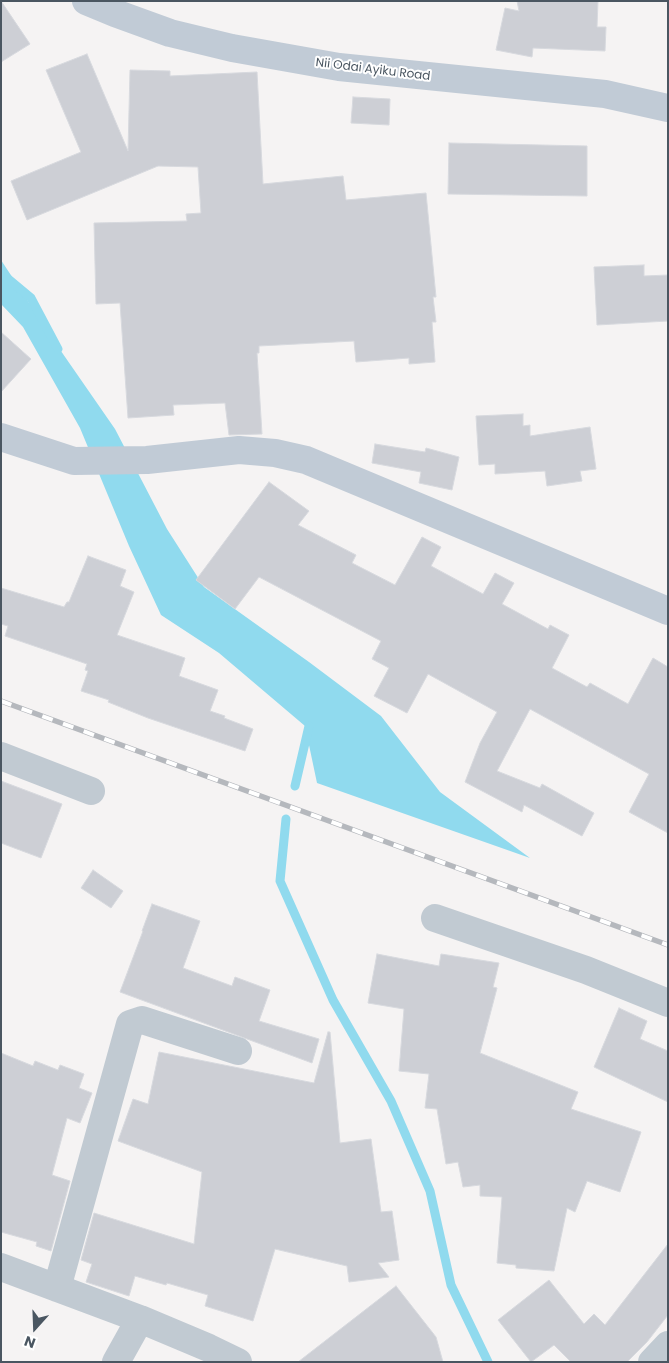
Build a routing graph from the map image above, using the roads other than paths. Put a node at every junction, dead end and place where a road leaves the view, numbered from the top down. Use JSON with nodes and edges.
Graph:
{"nodes":[{"id":1,"x":102,"y":4,"type":"edge"},
{"id":2,"x":668,"y":108,"type":"edge"},
{"id":3,"x":1,"y":437,"type":"edge"},
{"id":4,"x":668,"y":611,"type":"edge"},
{"id":5,"x":1,"y":756,"type":"edge"},
{"id":6,"x":91,"y":791,"type":"dead end"},
{"id":7,"x":435,"y":918,"type":"dead end"},
{"id":8,"x":668,"y":1003,"type":"edge"},
{"id":9,"x":238,"y":1051,"type":"dead end"},
{"id":10,"x":1,"y":1267,"type":"edge"},
{"id":11,"x":57,"y":1288,"type":"junction"},
{"id":12,"x":140,"y":1319,"type":"junction"},
{"id":13,"x":668,"y":1345,"type":"edge"},
{"id":14,"x":116,"y":1362,"type":"edge"},
{"id":15,"x":238,"y":1362,"type":"edge"},
{"id":16,"x":652,"y":1362,"type":"edge"}],
"edges":[{"from":1,"to":2,"type":"street","name":"Nii Odai Ayiku Road"},
{"from":3,"to":4,"type":"street"},
{"from":5,"to":6,"type":"street"},
{"from":7,"to":8,"type":"street"},
{"from":9,"to":11,"type":"street"},
{"from":10,"to":11,"type":"street"},
{"from":11,"to":12,"type":"street"},
{"from":12,"to":14,"type":"street"},
{"from":12,"to":15,"type":"street"},
{"from":13,"to":16,"type":"street"}]}
